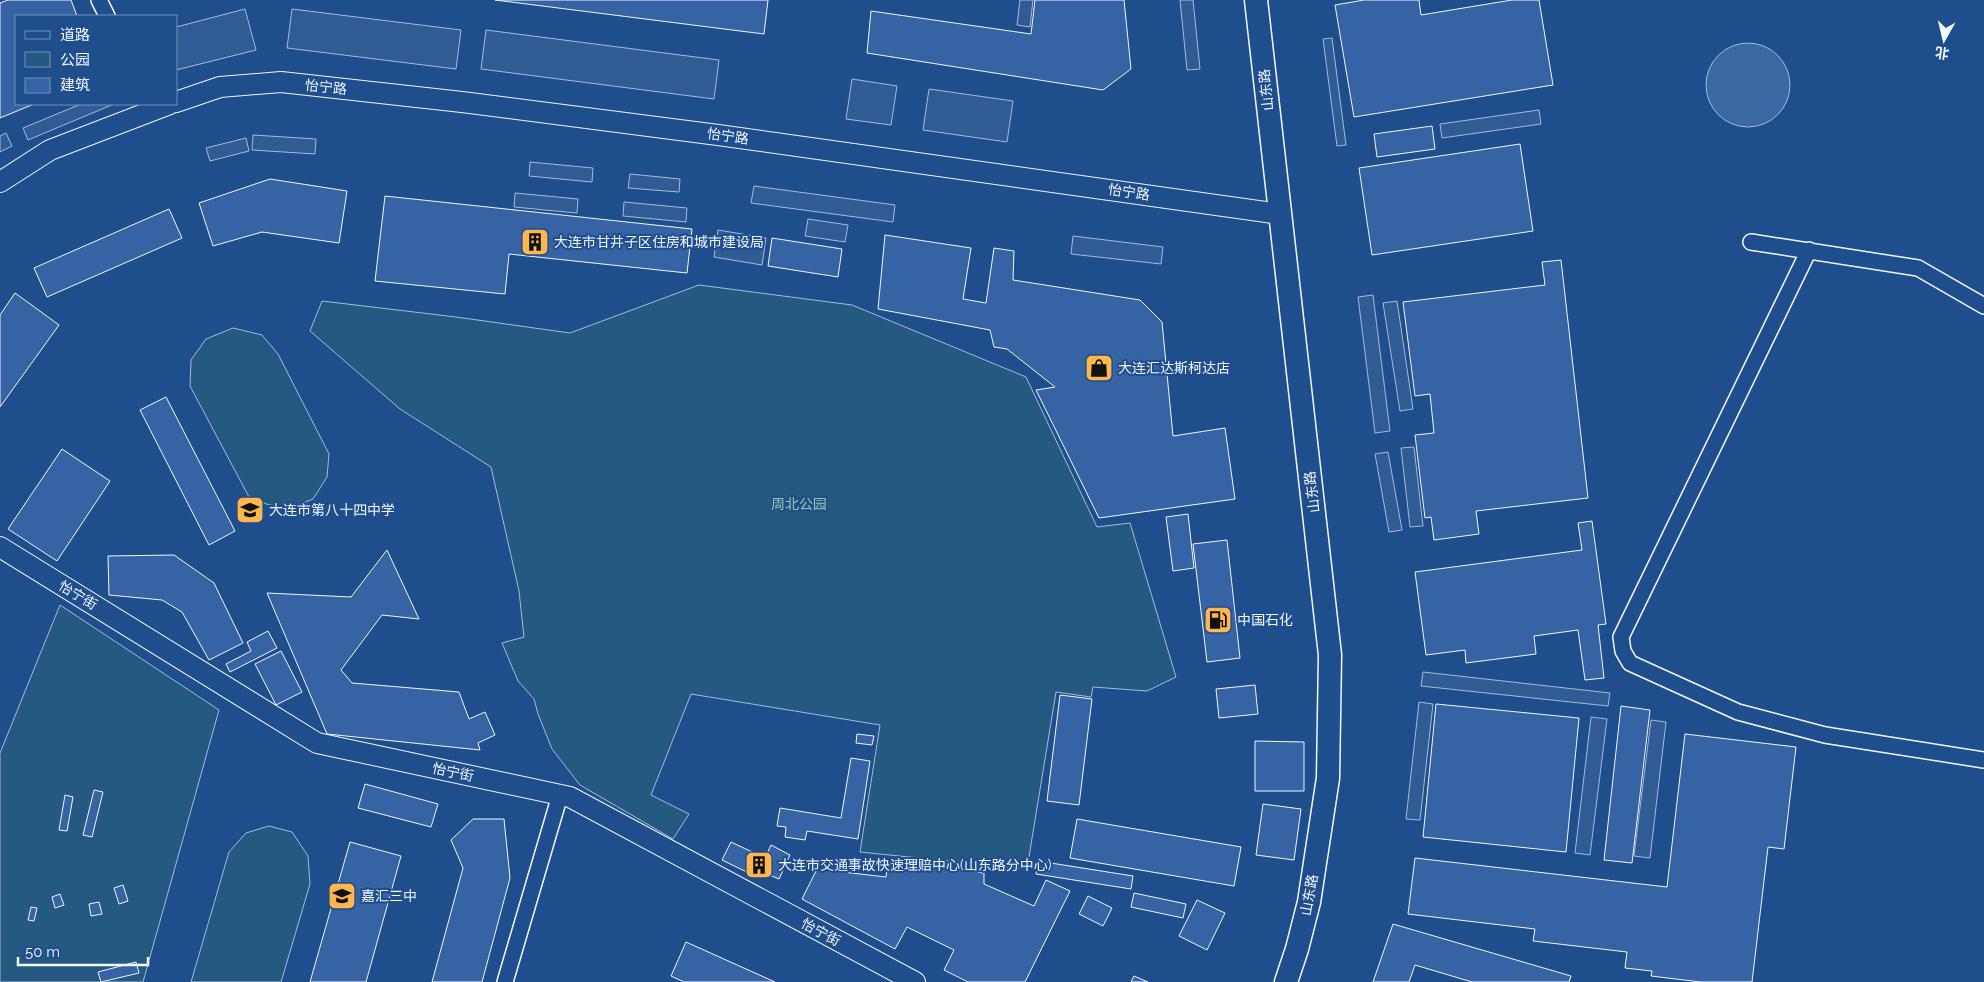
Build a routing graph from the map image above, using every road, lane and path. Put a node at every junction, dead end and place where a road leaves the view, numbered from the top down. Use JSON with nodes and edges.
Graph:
{"nodes":[{"id":1,"x":99,"y":0,"type":"edge"},
{"id":2,"x":1256,"y":0,"type":"edge"},
{"id":3,"x":106,"y":15,"type":"edge"},
{"id":4,"x":178,"y":101,"type":"edge"},
{"id":5,"x":157,"y":106,"type":"edge"},
{"id":6,"x":0,"y":182,"type":"edge"},
{"id":7,"x":1280,"y":214,"type":"junction"},
{"id":8,"x":1751,"y":242,"type":"dead end"},
{"id":9,"x":1809,"y":250,"type":"junction"},
{"id":10,"x":1984,"y":306,"type":"edge"},
{"id":11,"x":0,"y":547,"type":"edge"},
{"id":12,"x":1984,"y":760,"type":"edge"},
{"id":13,"x":560,"y":795,"type":"junction"},
{"id":14,"x":505,"y":982,"type":"edge"},
{"id":15,"x":915,"y":982,"type":"edge"},
{"id":16,"x":1286,"y":982,"type":"edge"}],
"edges":[{"from":1,"to":3,"type":"street"},
{"from":2,"to":7,"type":"main road","name":"山东路"},
{"from":4,"to":7,"type":"street","name":"怡宁路"},
{"from":5,"to":6,"type":"street"},
{"from":7,"to":16,"type":"main road","name":"山东路"},
{"from":8,"to":9,"type":"street"},
{"from":9,"to":10,"type":"street"},
{"from":9,"to":12,"type":"street"},
{"from":11,"to":13,"type":"street","name":"怡宁街"},
{"from":13,"to":14,"type":"street"},
{"from":13,"to":15,"type":"street","name":"怡宁街"}]}
